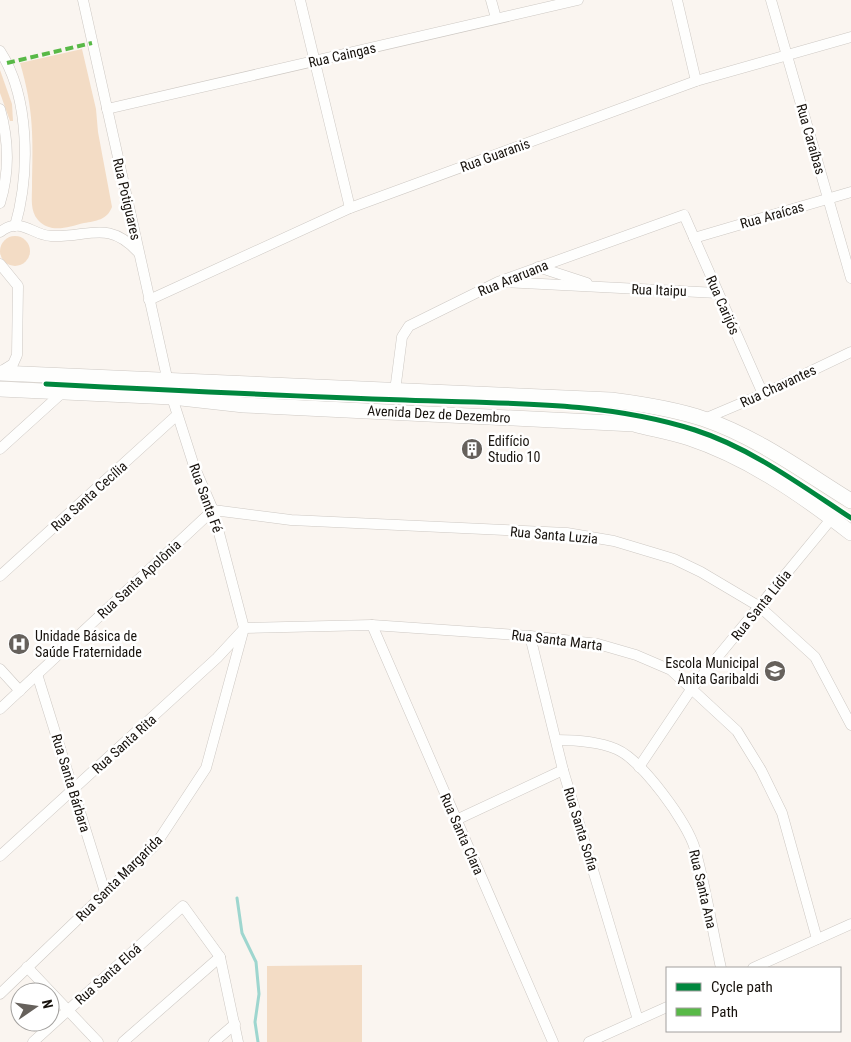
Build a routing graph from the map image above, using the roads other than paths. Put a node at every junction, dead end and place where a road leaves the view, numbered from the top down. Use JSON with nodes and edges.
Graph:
{"nodes":[{"id":1,"x":85,"y":0,"type":"edge"},
{"id":2,"x":300,"y":0,"type":"edge"},
{"id":3,"x":492,"y":0,"type":"edge"},
{"id":4,"x":578,"y":0,"type":"edge"},
{"id":5,"x":678,"y":0,"type":"edge"},
{"id":6,"x":772,"y":0,"type":"edge"},
{"id":7,"x":496,"y":18,"type":"junction"},
{"id":8,"x":851,"y":37,"type":"edge"},
{"id":9,"x":0,"y":51,"type":"edge"},
{"id":10,"x":788,"y":55,"type":"junction"},
{"id":11,"x":315,"y":61,"type":"junction"},
{"id":12,"x":696,"y":81,"type":"junction"},
{"id":13,"x":0,"y":109,"type":"edge"},
{"id":14,"x":107,"y":109,"type":"junction"},
{"id":15,"x":851,"y":192,"type":"edge"},
{"id":16,"x":828,"y":199,"type":"junction"},
{"id":17,"x":0,"y":203,"type":"edge"},
{"id":18,"x":350,"y":208,"type":"junction"},
{"id":19,"x":684,"y":215,"type":"joint"},
{"id":20,"x":15,"y":226,"type":"junction"},
{"id":21,"x":0,"y":232,"type":"edge"},
{"id":22,"x":694,"y":238,"type":"junction"},
{"id":23,"x":138,"y":252,"type":"junction"},
{"id":24,"x":0,"y":264,"type":"edge"},
{"id":25,"x":538,"y":267,"type":"junction"},
{"id":26,"x":851,"y":278,"type":"edge"},
{"id":27,"x":498,"y":282,"type":"junction"},
{"id":28,"x":600,"y":288,"type":"junction"},
{"id":29,"x":718,"y":293,"type":"junction"},
{"id":30,"x":149,"y":300,"type":"junction"},
{"id":31,"x":851,"y":352,"type":"edge"},
{"id":32,"x":0,"y":372,"type":"edge"},
{"id":33,"x":168,"y":381,"type":"junction"},
{"id":34,"x":0,"y":389,"type":"edge"},
{"id":35,"x":396,"y":391,"type":"junction"},
{"id":36,"x":63,"y":392,"type":"junction"},
{"id":37,"x":763,"y":394,"type":"junction"},
{"id":38,"x":172,"y":397,"type":"junction"},
{"id":39,"x":177,"y":415,"type":"junction"},
{"id":40,"x":704,"y":419,"type":"junction"},
{"id":41,"x":0,"y":449,"type":"edge"},
{"id":42,"x":851,"y":501,"type":"edge"},
{"id":43,"x":213,"y":510,"type":"junction"},
{"id":44,"x":832,"y":518,"type":"junction"},
{"id":45,"x":851,"y":533,"type":"edge"},
{"id":46,"x":0,"y":576,"type":"edge"},
{"id":47,"x":760,"y":607,"type":"junction"},
{"id":48,"x":372,"y":625,"type":"junction"},
{"id":49,"x":244,"y":628,"type":"junction"},
{"id":50,"x":530,"y":636,"type":"junction"},
{"id":51,"x":0,"y":668,"type":"edge"},
{"id":52,"x":37,"y":674,"type":"junction"},
{"id":53,"x":692,"y":688,"type":"junction"},
{"id":54,"x":20,"y":691,"type":"junction"},
{"id":55,"x":0,"y":709,"type":"edge"},
{"id":56,"x":851,"y":724,"type":"edge"},
{"id":57,"x":556,"y":740,"type":"junction"},
{"id":58,"x":639,"y":767,"type":"junction"},
{"id":59,"x":563,"y":770,"type":"junction"},
{"id":60,"x":74,"y":789,"type":"junction"},
{"id":61,"x":456,"y":820,"type":"junction"},
{"id":62,"x":0,"y":856,"type":"edge"},
{"id":63,"x":105,"y":892,"type":"junction"},
{"id":64,"x":851,"y":924,"type":"edge"},
{"id":65,"x":817,"y":940,"type":"junction"},
{"id":66,"x":220,"y":956,"type":"junction"},
{"id":67,"x":27,"y":967,"type":"junction"},
{"id":68,"x":721,"y":967,"type":"edge"},
{"id":69,"x":755,"y":967,"type":"edge"},
{"id":70,"x":0,"y":994,"type":"edge"},
{"id":71,"x":666,"y":1007,"type":"edge"},
{"id":72,"x":68,"y":1010,"type":"junction"},
{"id":73,"x":638,"y":1020,"type":"junction"},
{"id":74,"x":235,"y":1024,"type":"junction"},
{"id":75,"x":33,"y":1042,"type":"edge"},
{"id":76,"x":98,"y":1042,"type":"edge"},
{"id":77,"x":122,"y":1042,"type":"edge"},
{"id":78,"x":214,"y":1042,"type":"edge"},
{"id":79,"x":238,"y":1042,"type":"edge"},
{"id":80,"x":553,"y":1042,"type":"edge"},
{"id":81,"x":590,"y":1042,"type":"edge"}],
"edges":[{"from":1,"to":14,"type":"street","name":"Rua Potiguares"},
{"from":2,"to":11,"type":"street"},
{"from":3,"to":7,"type":"street"},
{"from":4,"to":7,"type":"street","name":"Rua Caingas"},
{"from":5,"to":12,"type":"street"},
{"from":6,"to":10,"type":"street","name":"Rua Caraíbas"},
{"from":7,"to":11,"type":"street","name":"Rua Caingas"},
{"from":8,"to":10,"type":"street","name":"Rua Guaranis"},
{"from":9,"to":20,"type":"street"},
{"from":10,"to":12,"type":"street","name":"Rua Guaranis"},
{"from":10,"to":16,"type":"street","name":"Rua Caraíbas"},
{"from":11,"to":14,"type":"street","name":"Rua Caingas"},
{"from":11,"to":18,"type":"street"},
{"from":12,"to":18,"type":"street","name":"Rua Guaranis"},
{"from":13,"to":17,"type":"street"},
{"from":14,"to":23,"type":"street","name":"Rua Potiguares"},
{"from":15,"to":16,"type":"street","name":"Rua Araícas"},
{"from":16,"to":22,"type":"street","name":"Rua Araícas"},
{"from":16,"to":26,"type":"street","name":"Rua Caraíbas"},
{"from":18,"to":30,"type":"street","name":"Rua Guaranis"},
{"from":19,"to":22,"type":"street","name":"Rua Carijós"},
{"from":19,"to":25,"type":"street","name":"Rua Araruana"},
{"from":20,"to":21,"type":"street"},
{"from":20,"to":23,"type":"street"},
{"from":22,"to":29,"type":"street","name":"Rua Carijós"},
{"from":23,"to":30,"type":"street","name":"Rua Potiguares"},
{"from":24,"to":32,"type":"street"},
{"from":25,"to":27,"type":"street","name":"Rua Araruana"},
{"from":25,"to":28,"type":"street","name":"Rua Itaipu"},
{"from":27,"to":28,"type":"street","name":"Rua Itaipu"},
{"from":27,"to":35,"type":"street","name":"Rua Araruana"},
{"from":28,"to":29,"type":"street","name":"Rua Itaipu"},
{"from":29,"to":37,"type":"street","name":"Rua Carijós"},
{"from":30,"to":33,"type":"street","name":"Rua Potiguares"},
{"from":31,"to":37,"type":"street","name":"Rua Chavantes"},
{"from":32,"to":33,"type":"highway","name":"Avenida Dez de Dezembro"},
{"from":33,"to":35,"type":"highway","name":"Avenida Dez de Dezembro"},
{"from":33,"to":38,"type":"street","name":"Rua Potiguares"},
{"from":34,"to":36,"type":"highway","name":"Avenida Dez de Dezembro"},
{"from":35,"to":40,"type":"highway","name":"Avenida Dez de Dezembro"},
{"from":36,"to":38,"type":"highway","name":"Avenida Dez de Dezembro"},
{"from":36,"to":41,"type":"street"},
{"from":37,"to":40,"type":"street","name":"Rua Chavantes"},
{"from":38,"to":39,"type":"street","name":"Rua Santa Fé"},
{"from":38,"to":44,"type":"highway","name":"Avenida Dez de Dezembro"},
{"from":39,"to":43,"type":"street","name":"Rua Santa Fé"},
{"from":39,"to":46,"type":"street","name":"Rua Santa Cecília"},
{"from":40,"to":42,"type":"highway","name":"Avenida Dez de Dezembro"},
{"from":43,"to":47,"type":"street","name":"Rua Santa Luzia"},
{"from":43,"to":49,"type":"street","name":"Rua Santa Fé"},
{"from":43,"to":52,"type":"street","name":"Rua Santa Apolônia"},
{"from":44,"to":45,"type":"highway","name":"Avenida Dez de Dezembro"},
{"from":44,"to":47,"type":"street","name":"Rua Santa Lídia"},
{"from":47,"to":53,"type":"street","name":"Rua Santa Lídia"},
{"from":47,"to":56,"type":"street","name":"Rua Santa Luzia"},
{"from":48,"to":49,"type":"street","name":"Rua Santa Marta"},
{"from":48,"to":50,"type":"street","name":"Rua Santa Marta"},
{"from":48,"to":61,"type":"street","name":"Rua Santa Clara"},
{"from":49,"to":60,"type":"street","name":"Rua Santa Rita"},
{"from":49,"to":63,"type":"street","name":"Rua Santa Margarida"},
{"from":50,"to":53,"type":"street","name":"Rua Santa Marta"},
{"from":50,"to":57,"type":"street","name":"Rua Santa Sofia"},
{"from":51,"to":54,"type":"street"},
{"from":52,"to":54,"type":"street","name":"Rua Santa Apolônia"},
{"from":52,"to":60,"type":"street","name":"Rua Santa Bárbara"},
{"from":53,"to":58,"type":"street","name":"Rua Santa Lídia"},
{"from":53,"to":65,"type":"street","name":"Rua Santa Marta"},
{"from":54,"to":55,"type":"street","name":"Rua Santa Apolônia"},
{"from":57,"to":58,"type":"street","name":"Rua Santa Ana"},
{"from":57,"to":59,"type":"street","name":"Rua Santa Sofia"},
{"from":58,"to":68,"type":"street","name":"Rua Santa Ana"},
{"from":59,"to":61,"type":"street"},
{"from":59,"to":73,"type":"street","name":"Rua Santa Sofia"},
{"from":60,"to":62,"type":"street","name":"Rua Santa Rita"},
{"from":60,"to":63,"type":"street","name":"Rua Santa Bárbara"},
{"from":61,"to":80,"type":"street","name":"Rua Santa Clara"},
{"from":63,"to":67,"type":"street","name":"Rua Santa Margarida"},
{"from":64,"to":65,"type":"street"},
{"from":65,"to":69,"type":"street"},
{"from":66,"to":72,"type":"street","name":"Rua Santa Eloá"},
{"from":66,"to":74,"type":"street"},
{"from":66,"to":77,"type":"street"},
{"from":67,"to":70,"type":"street","name":"Rua Santa Margarida"},
{"from":67,"to":72,"type":"street"},
{"from":71,"to":73,"type":"street"},
{"from":72,"to":75,"type":"street","name":"Rua Santa Eloá"},
{"from":72,"to":76,"type":"street"},
{"from":73,"to":81,"type":"street"},
{"from":74,"to":78,"type":"street"},
{"from":74,"to":79,"type":"street"}]}
